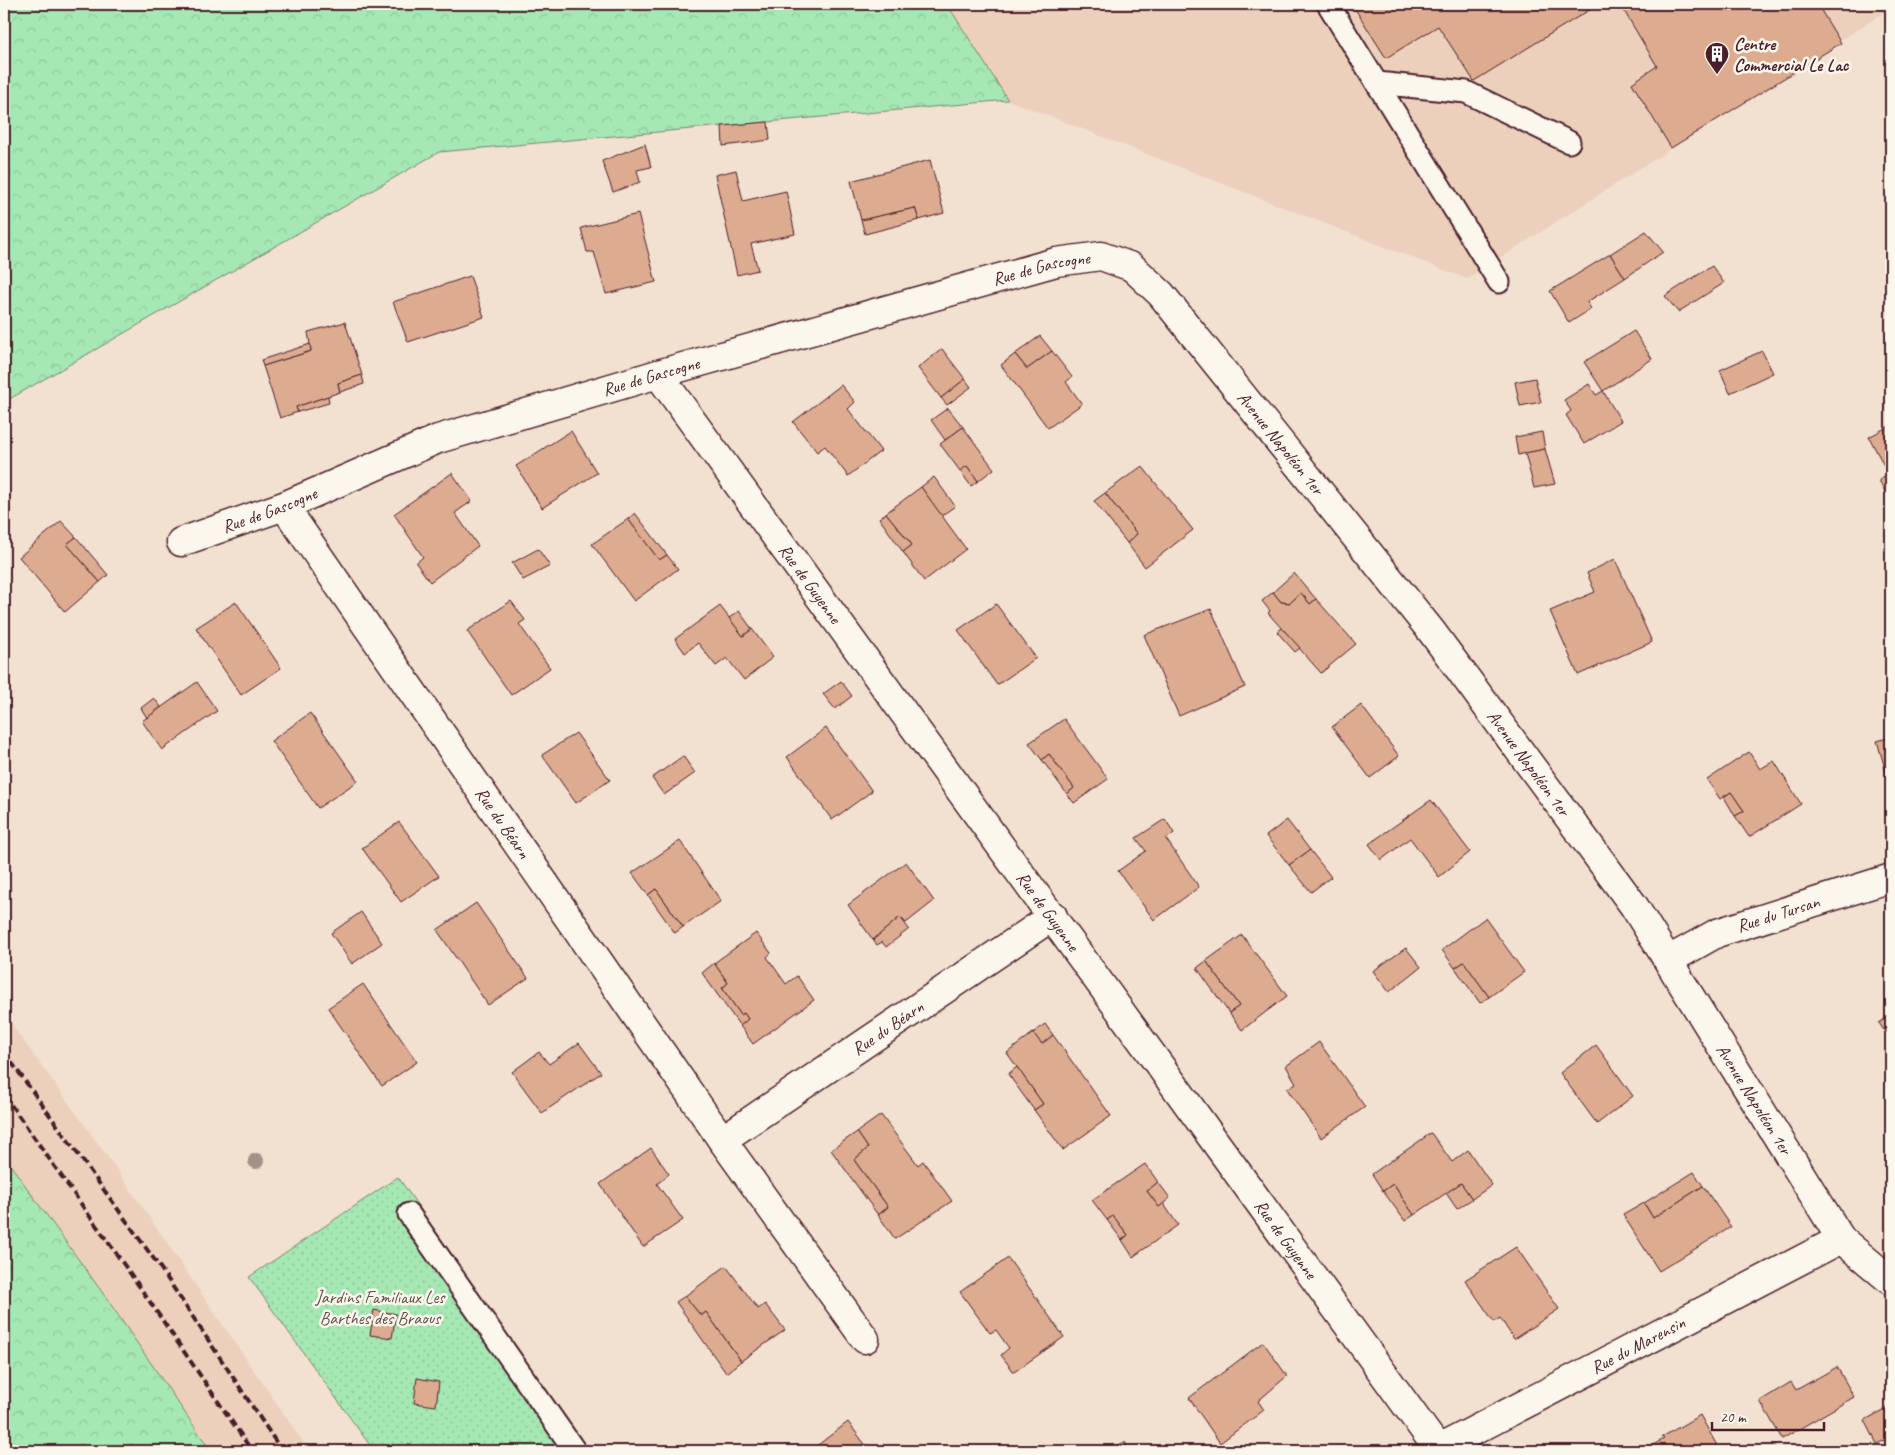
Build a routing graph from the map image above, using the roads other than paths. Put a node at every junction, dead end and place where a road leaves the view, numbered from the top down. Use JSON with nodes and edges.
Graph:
{"nodes":[{"id":1,"x":1328,"y":4,"type":"edge"},
{"id":2,"x":1377,"y":83,"type":"junction"},
{"id":3,"x":1569,"y":142,"type":"dead end"},
{"id":4,"x":1132,"y":267,"type":"joint"},
{"id":5,"x":1499,"y":282,"type":"dead end"},
{"id":6,"x":658,"y":374,"type":"junction"},
{"id":7,"x":284,"y":506,"type":"junction"},
{"id":8,"x":181,"y":542,"type":"dead end"},
{"id":9,"x":1891,"y":878,"type":"edge"},
{"id":10,"x":1053,"y":916,"type":"junction"},
{"id":11,"x":1669,"y":960,"type":"junction"},
{"id":12,"x":722,"y":1140,"type":"junction"},
{"id":13,"x":409,"y":1214,"type":"dead end"},
{"id":14,"x":1841,"y":1238,"type":"junction"},
{"id":15,"x":1891,"y":1281,"type":"edge"},
{"id":16,"x":865,"y":1339,"type":"dead end"},
{"id":17,"x":1437,"y":1450,"type":"edge"},
{"id":18,"x":575,"y":1451,"type":"edge"}],
"edges":[{"from":1,"to":2,"type":"lane"},
{"from":2,"to":3,"type":"lane"},
{"from":2,"to":5,"type":"lane"},
{"from":4,"to":6,"type":"street","name":"Rue de Gascogne"},
{"from":4,"to":11,"type":"street","name":"Avenue Napoléon 1er"},
{"from":6,"to":7,"type":"street","name":"Rue de Gascogne"},
{"from":6,"to":10,"type":"street","name":"Rue de Guyenne"},
{"from":7,"to":8,"type":"street","name":"Rue de Gascogne"},
{"from":7,"to":12,"type":"street","name":"Rue du Béarn"},
{"from":9,"to":11,"type":"street","name":"Rue du Tursan"},
{"from":10,"to":12,"type":"street","name":"Rue du Béarn"},
{"from":10,"to":17,"type":"street","name":"Rue de Guyenne"},
{"from":11,"to":14,"type":"street","name":"Avenue Napoléon 1er"},
{"from":12,"to":16,"type":"street","name":"Rue du Béarn"},
{"from":13,"to":18,"type":"lane"},
{"from":14,"to":15,"type":"street","name":"Avenue Napoléon 1er"},
{"from":14,"to":17,"type":"street","name":"Rue du Marensin"}]}
